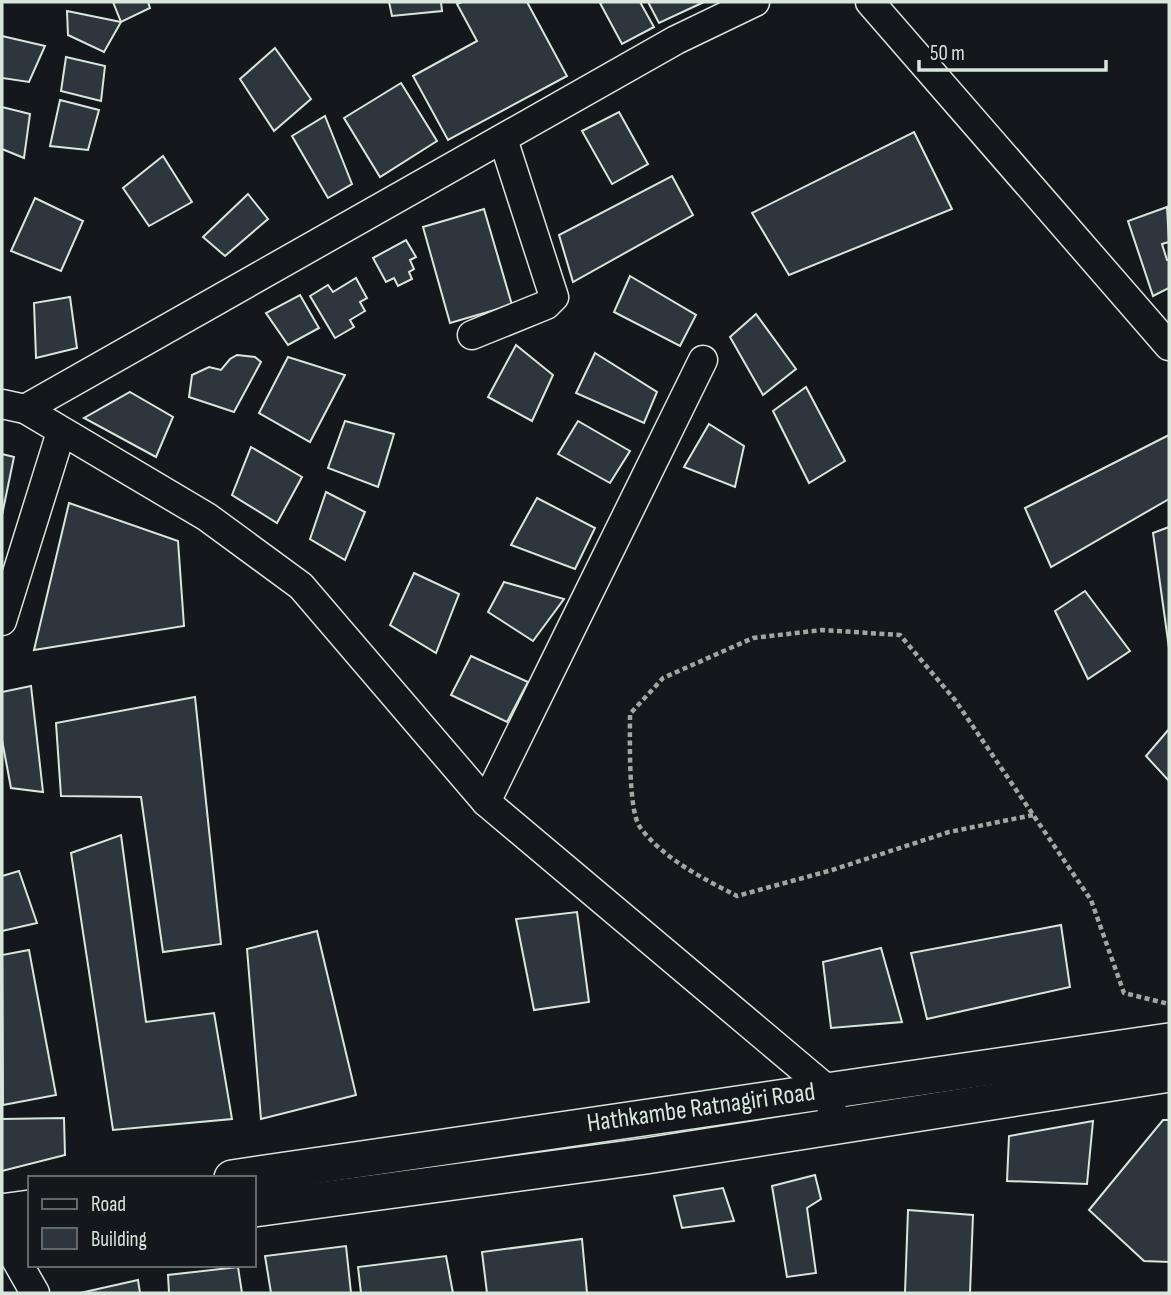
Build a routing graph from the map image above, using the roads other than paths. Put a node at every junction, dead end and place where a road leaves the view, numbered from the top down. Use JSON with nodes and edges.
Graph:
{"nodes":[{"id":1,"x":755,"y":2,"type":"edge"},
{"id":2,"x":870,"y":2,"type":"edge"},
{"id":3,"x":503,"y":139,"type":"junction"},
{"id":4,"x":472,"y":335,"type":"dead end"},
{"id":5,"x":1169,"y":346,"type":"edge"},
{"id":6,"x":703,"y":360,"type":"dead end"},
{"id":7,"x":13,"y":407,"type":"edge"},
{"id":8,"x":61,"y":432,"type":"junction"},
{"id":9,"x":2,"y":621,"type":"edge"},
{"id":10,"x":486,"y":802,"type":"junction"},
{"id":11,"x":1169,"y":1041,"type":"edge"},
{"id":12,"x":1169,"y":1074,"type":"edge"},
{"id":13,"x":828,"y":1090,"type":"junction"},
{"id":14,"x":835,"y":1126,"type":"junction"},
{"id":15,"x":246,"y":1176,"type":"edge"},
{"id":16,"x":256,"y":1209,"type":"edge"},
{"id":17,"x":28,"y":1211,"type":"edge"},
{"id":18,"x":10,"y":1234,"type":"edge"},
{"id":19,"x":35,"y":1293,"type":"edge"}],
"edges":[{"from":1,"to":3,"type":"street"},
{"from":2,"to":5,"type":"street"},
{"from":3,"to":4,"type":"street"},
{"from":3,"to":7,"type":"street"},
{"from":6,"to":10,"type":"street"},
{"from":7,"to":8,"type":"street"},
{"from":8,"to":9,"type":"street"},
{"from":8,"to":10,"type":"street"},
{"from":10,"to":13,"type":"street"},
{"from":11,"to":13,"type":"main road","name":"Hathkambe Ratnagiri Road"},
{"from":12,"to":14,"type":"main road"},
{"from":13,"to":14,"type":"street"},
{"from":13,"to":15,"type":"main road","name":"Hathkambe Ratnagiri Road"},
{"from":14,"to":16,"type":"main road"},
{"from":17,"to":18,"type":"main road"},
{"from":18,"to":19,"type":"street"}]}
